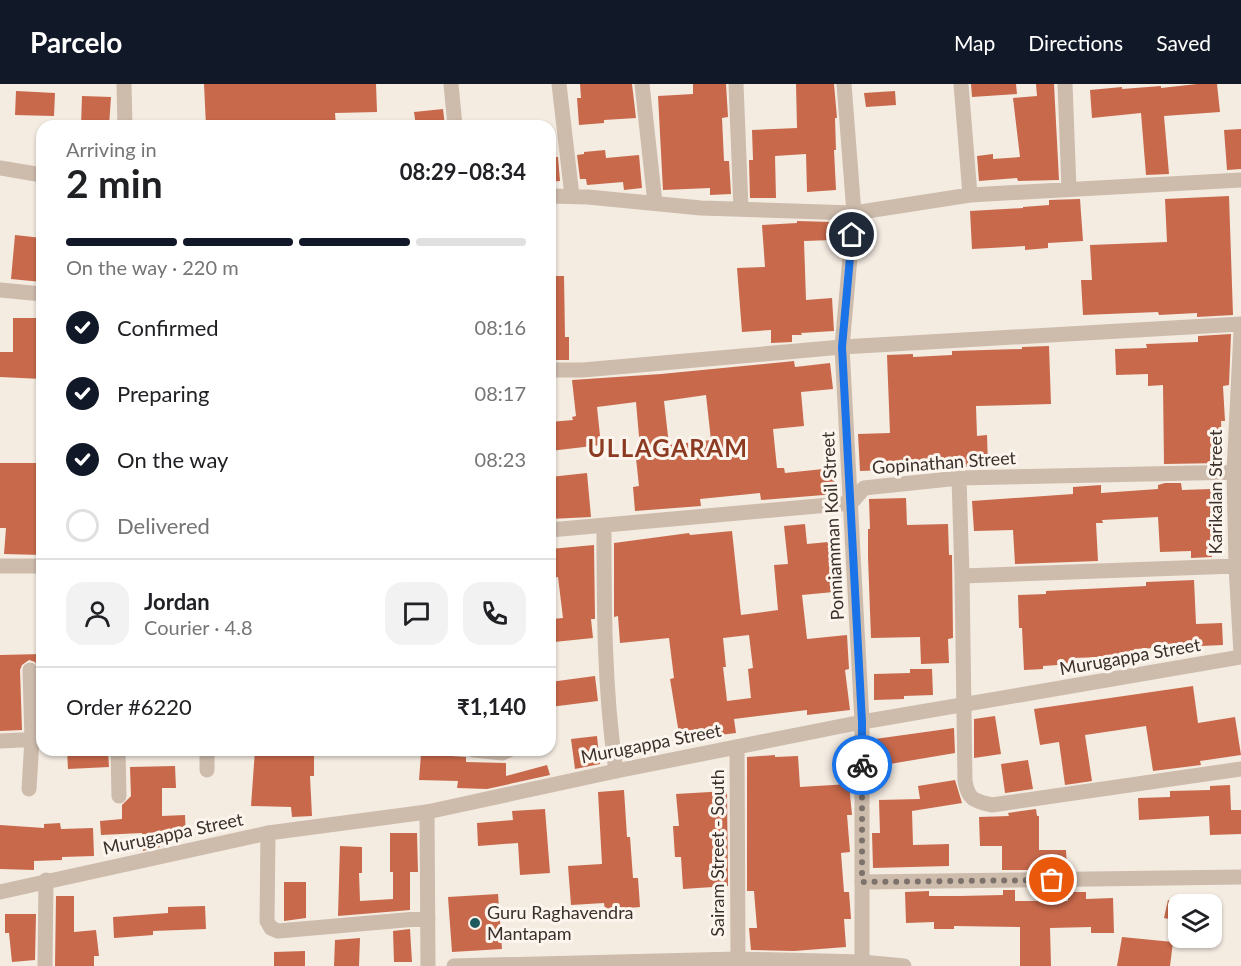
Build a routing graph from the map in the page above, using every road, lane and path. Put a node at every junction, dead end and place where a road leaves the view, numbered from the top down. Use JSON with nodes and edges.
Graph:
{"nodes":[{"id":1,"x":124,"y":84,"type":"edge"},
{"id":2,"x":451,"y":84,"type":"edge"},
{"id":3,"x":559,"y":84,"type":"edge"},
{"id":4,"x":642,"y":84,"type":"edge"},
{"id":5,"x":736,"y":84,"type":"edge"},
{"id":6,"x":844,"y":84,"type":"edge"},
{"id":7,"x":961,"y":84,"type":"edge"},
{"id":8,"x":1065,"y":84,"type":"edge"},
{"id":9,"x":125,"y":120,"type":"edge"},
{"id":10,"x":454,"y":120,"type":"edge"},
{"id":11,"x":0,"y":168,"type":"edge"},
{"id":12,"x":36,"y":174,"type":"edge"},
{"id":13,"x":1241,"y":180,"type":"edge"},
{"id":14,"x":1069,"y":189,"type":"junction"},
{"id":15,"x":970,"y":195,"type":"junction"},
{"id":16,"x":556,"y":196,"type":"edge"},
{"id":17,"x":572,"y":196,"type":"junction"},
{"id":18,"x":655,"y":203,"type":"junction"},
{"id":19,"x":741,"y":209,"type":"junction"},
{"id":20,"x":854,"y":213,"type":"junction"},
{"id":21,"x":0,"y":290,"type":"edge"},
{"id":22,"x":36,"y":293,"type":"edge"},
{"id":23,"x":1241,"y":324,"type":"edge"},
{"id":24,"x":1241,"y":330,"type":"edge"},
{"id":25,"x":842,"y":347,"type":"junction"},
{"id":26,"x":556,"y":370,"type":"edge"},
{"id":27,"x":1238,"y":472,"type":"edge"},
{"id":28,"x":958,"y":478,"type":"junction"},
{"id":29,"x":851,"y":503,"type":"junction"},
{"id":30,"x":604,"y":526,"type":"junction"},
{"id":31,"x":556,"y":530,"type":"edge"},
{"id":32,"x":0,"y":566,"type":"edge"},
{"id":33,"x":36,"y":566,"type":"edge"},
{"id":34,"x":1236,"y":566,"type":"junction"},
{"id":35,"x":962,"y":576,"type":"junction"},
{"id":36,"x":1241,"y":656,"type":"edge"},
{"id":37,"x":30,"y":670,"type":"dead end"},
{"id":38,"x":963,"y":706,"type":"junction"},
{"id":39,"x":862,"y":722,"type":"junction"},
{"id":40,"x":36,"y":729,"type":"edge"},
{"id":41,"x":36,"y":739,"type":"edge"},
{"id":42,"x":0,"y":741,"type":"edge"},
{"id":43,"x":36,"y":745,"type":"edge"},
{"id":44,"x":737,"y":747,"type":"junction"},
{"id":45,"x":118,"y":756,"type":"edge"},
{"id":46,"x":207,"y":756,"type":"edge"},
{"id":47,"x":1241,"y":769,"type":"edge"},
{"id":48,"x":207,"y":770,"type":"dead end"},
{"id":49,"x":615,"y":771,"type":"junction"},
{"id":50,"x":29,"y":789,"type":"dead end"},
{"id":51,"x":119,"y":796,"type":"dead end"},
{"id":52,"x":427,"y":812,"type":"junction"},
{"id":53,"x":268,"y":833,"type":"junction"},
{"id":54,"x":1241,"y":877,"type":"edge"},
{"id":55,"x":46,"y":880,"type":"junction"},
{"id":56,"x":862,"y":882,"type":"junction"},
{"id":57,"x":0,"y":891,"type":"edge"},
{"id":58,"x":428,"y":918,"type":"junction"},
{"id":59,"x":738,"y":960,"type":"junction"},
{"id":60,"x":862,"y":964,"type":"edge"},
{"id":61,"x":45,"y":966,"type":"edge"},
{"id":62,"x":428,"y":966,"type":"edge"},
{"id":63,"x":454,"y":966,"type":"edge"},
{"id":64,"x":904,"y":966,"type":"edge"}],
"edges":[{"from":1,"to":9,"type":"street"},
{"from":2,"to":10,"type":"street"},
{"from":3,"to":17,"type":"street"},
{"from":4,"to":18,"type":"street"},
{"from":5,"to":19,"type":"street"},
{"from":6,"to":20,"type":"street","name":"Ponniamman Koil Street"},
{"from":7,"to":15,"type":"street"},
{"from":8,"to":14,"type":"street"},
{"from":11,"to":12,"type":"street"},
{"from":13,"to":14,"type":"street"},
{"from":14,"to":15,"type":"street"},
{"from":15,"to":20,"type":"street"},
{"from":16,"to":17,"type":"street"},
{"from":17,"to":18,"type":"street"},
{"from":18,"to":19,"type":"street"},
{"from":19,"to":20,"type":"street"},
{"from":20,"to":25,"type":"street","name":"Ponniamman Koil Street"},
{"from":21,"to":22,"type":"street"},
{"from":23,"to":25,"type":"street"},
{"from":24,"to":27,"type":"street","name":"Karikalan Street"},
{"from":25,"to":26,"type":"street"},
{"from":25,"to":29,"type":"street","name":"Ponniamman Koil Street"},
{"from":27,"to":28,"type":"street","name":"Gopinathan Street"},
{"from":27,"to":34,"type":"street","name":"Karikalan Street"},
{"from":28,"to":29,"type":"street","name":"Gopinathan Street"},
{"from":28,"to":35,"type":"street"},
{"from":29,"to":30,"type":"street","name":"Gopinathan Street"},
{"from":29,"to":39,"type":"street","name":"Ponniamman Koil Street"},
{"from":30,"to":31,"type":"street","name":"Gopinathan Street"},
{"from":30,"to":49,"type":"street"},
{"from":32,"to":33,"type":"street"},
{"from":34,"to":35,"type":"street"},
{"from":34,"to":36,"type":"street","name":"Karikalan Street"},
{"from":35,"to":38,"type":"street"},
{"from":36,"to":38,"type":"street","name":"Murugappa Street"},
{"from":37,"to":40,"type":"street"},
{"from":38,"to":39,"type":"street","name":"Murugappa Street"},
{"from":38,"to":47,"type":"street"},
{"from":39,"to":44,"type":"street","name":"Murugappa Street"},
{"from":39,"to":56,"type":"street","name":"Ponniamman Koil Street"},
{"from":41,"to":42,"type":"street"},
{"from":43,"to":50,"type":"street"},
{"from":44,"to":49,"type":"street","name":"Murugappa Street"},
{"from":44,"to":59,"type":"street","name":"Sairam Street - South"},
{"from":45,"to":51,"type":"street"},
{"from":46,"to":48,"type":"street"},
{"from":49,"to":52,"type":"street","name":"Murugappa Street"},
{"from":52,"to":53,"type":"street","name":"Murugappa Street"},
{"from":52,"to":58,"type":"street"},
{"from":53,"to":55,"type":"street","name":"Murugappa Street"},
{"from":53,"to":58,"type":"street"},
{"from":54,"to":56,"type":"street"},
{"from":55,"to":57,"type":"street","name":"Murugappa Street"},
{"from":55,"to":61,"type":"street"},
{"from":56,"to":60,"type":"street","name":"Ponniamman Koil Street"},
{"from":58,"to":62,"type":"street"},
{"from":59,"to":60,"type":"street"},
{"from":59,"to":63,"type":"street"},
{"from":60,"to":64,"type":"street"}]}
